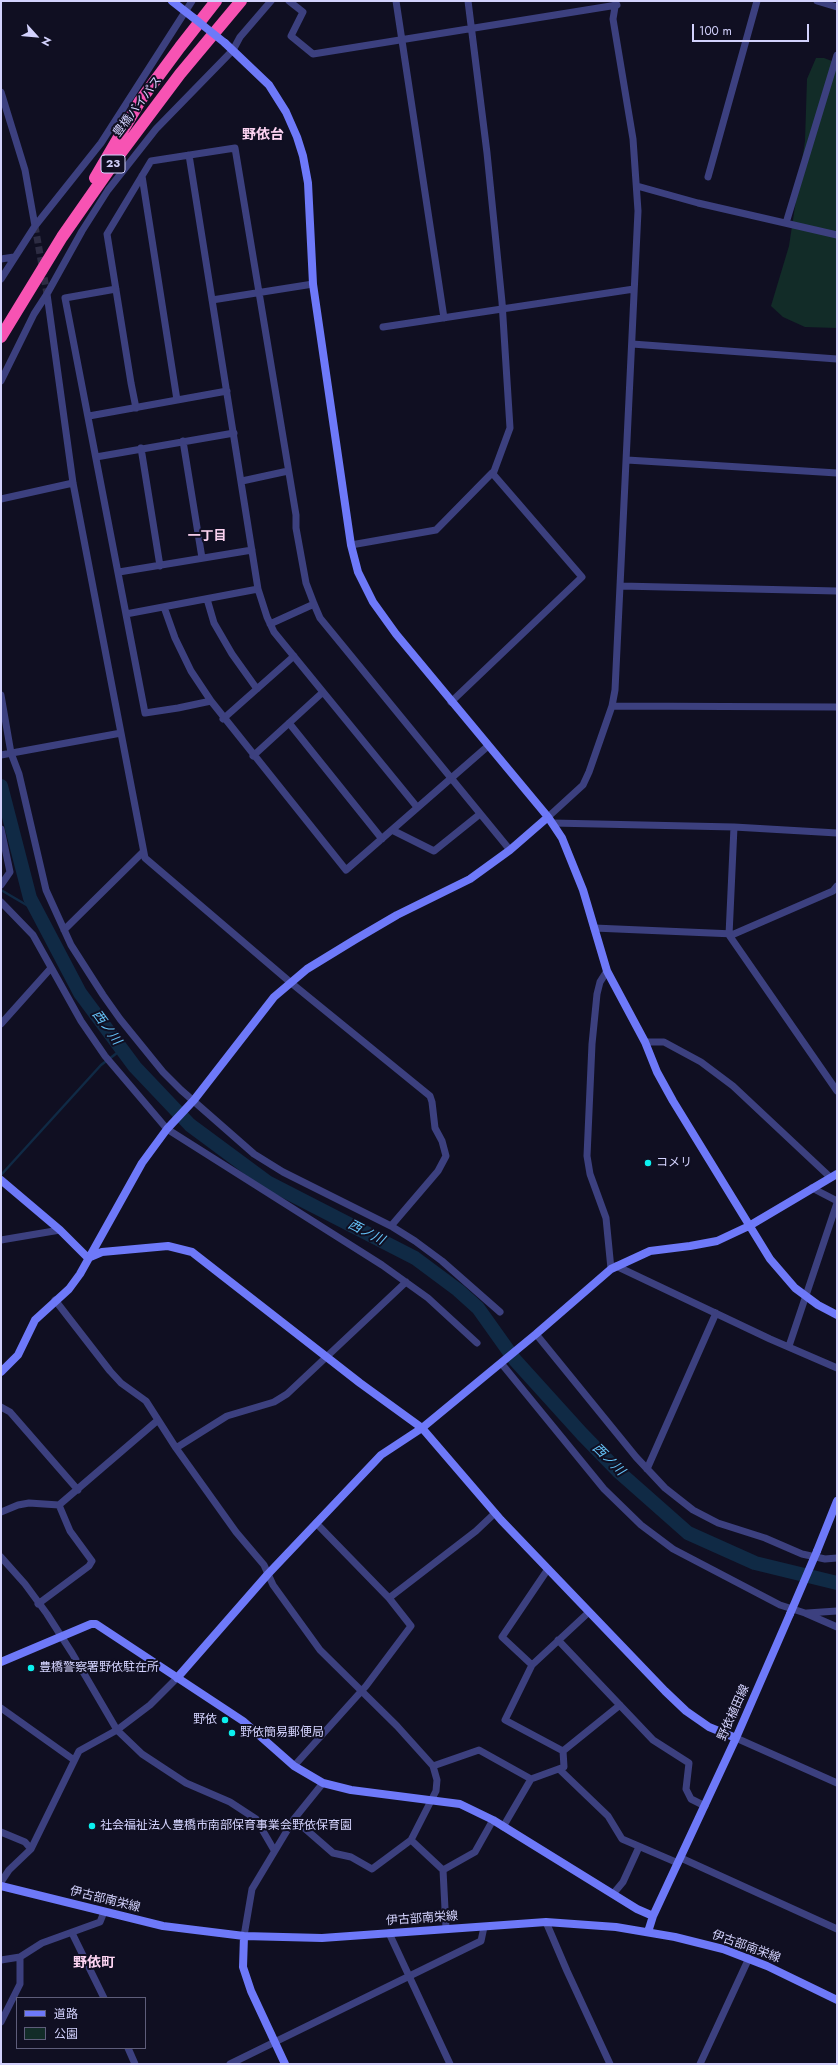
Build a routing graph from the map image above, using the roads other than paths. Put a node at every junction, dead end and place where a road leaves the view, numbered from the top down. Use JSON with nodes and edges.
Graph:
{"nodes":[{"id":1,"x":172,"y":1,"type":"edge"},
{"id":2,"x":192,"y":1,"type":"edge"},
{"id":3,"x":216,"y":1,"type":"edge"},
{"id":4,"x":241,"y":1,"type":"edge"},
{"id":5,"x":271,"y":1,"type":"edge"},
{"id":6,"x":289,"y":1,"type":"edge"},
{"id":7,"x":396,"y":1,"type":"edge"},
{"id":8,"x":468,"y":1,"type":"edge"},
{"id":9,"x":757,"y":1,"type":"edge"},
{"id":10,"x":817,"y":1,"type":"edge"},
{"id":11,"x":616,"y":3,"type":"edge"},
{"id":12,"x":837,"y":7,"type":"edge"},
{"id":13,"x":186,"y":12,"type":"junction"},
{"id":14,"x":472,"y":28,"type":"junction"},
{"id":15,"x":402,"y":39,"type":"junction"},
{"id":16,"x":233,"y":50,"type":"junction"},
{"id":17,"x":837,"y":55,"type":"edge"},
{"id":18,"x":1,"y":92,"type":"edge"},
{"id":19,"x":190,"y":155,"type":"junction"},
{"id":20,"x":142,"y":176,"type":"junction"},
{"id":21,"x":708,"y":177,"type":"dead end"},
{"id":22,"x":637,"y":186,"type":"junction"},
{"id":23,"x":786,"y":223,"type":"junction"},
{"id":24,"x":35,"y":226,"type":"junction"},
{"id":25,"x":837,"y":235,"type":"edge"},
{"id":26,"x":62,"y":237,"type":"junction"},
{"id":27,"x":14,"y":256,"type":"junction"},
{"id":28,"x":1,"y":259,"type":"edge"},
{"id":29,"x":1,"y":279,"type":"edge"},
{"id":30,"x":313,"y":284,"type":"junction"},
{"id":31,"x":116,"y":289,"type":"junction"},
{"id":32,"x":634,"y":289,"type":"junction"},
{"id":33,"x":259,"y":292,"type":"junction"},
{"id":34,"x":48,"y":294,"type":"junction"},
{"id":35,"x":212,"y":300,"type":"junction"},
{"id":36,"x":502,"y":310,"type":"junction"},
{"id":37,"x":444,"y":318,"type":"junction"},
{"id":38,"x":382,"y":326,"type":"dead end"},
{"id":39,"x":1,"y":337,"type":"edge"},
{"id":40,"x":632,"y":344,"type":"junction"},
{"id":41,"x":837,"y":359,"type":"edge"},
{"id":42,"x":1,"y":381,"type":"edge"},
{"id":43,"x":226,"y":391,"type":"junction"},
{"id":44,"x":177,"y":400,"type":"junction"},
{"id":45,"x":136,"y":408,"type":"junction"},
{"id":46,"x":89,"y":416,"type":"junction"},
{"id":47,"x":234,"y":432,"type":"junction"},
{"id":48,"x":183,"y":441,"type":"junction"},
{"id":49,"x":141,"y":448,"type":"junction"},
{"id":50,"x":96,"y":457,"type":"junction"},
{"id":51,"x":627,"y":460,"type":"junction"},
{"id":52,"x":288,"y":471,"type":"junction"},
{"id":53,"x":837,"y":473,"type":"edge"},
{"id":54,"x":493,"y":474,"type":"junction"},
{"id":55,"x":242,"y":481,"type":"junction"},
{"id":56,"x":73,"y":482,"type":"junction"},
{"id":57,"x":1,"y":499,"type":"edge"},
{"id":58,"x":351,"y":545,"type":"junction"},
{"id":59,"x":252,"y":550,"type":"junction"},
{"id":60,"x":202,"y":558,"type":"junction"},
{"id":61,"x":160,"y":566,"type":"junction"},
{"id":62,"x":119,"y":572,"type":"junction"},
{"id":63,"x":621,"y":586,"type":"junction"},
{"id":64,"x":258,"y":589,"type":"junction"},
{"id":65,"x":837,"y":591,"type":"edge"},
{"id":66,"x":207,"y":599,"type":"junction"},
{"id":67,"x":314,"y":604,"type":"junction"},
{"id":68,"x":164,"y":607,"type":"junction"},
{"id":69,"x":126,"y":614,"type":"junction"},
{"id":70,"x":270,"y":624,"type":"junction"},
{"id":71,"x":294,"y":656,"type":"junction"},
{"id":72,"x":257,"y":689,"type":"junction"},
{"id":73,"x":323,"y":692,"type":"junction"},
{"id":74,"x":1,"y":695,"type":"edge"},
{"id":75,"x":210,"y":701,"type":"junction"},
{"id":76,"x":451,"y":702,"type":"junction"},
{"id":77,"x":612,"y":706,"type":"junction"},
{"id":78,"x":837,"y":708,"type":"edge"},
{"id":79,"x":224,"y":719,"type":"junction"},
{"id":80,"x":289,"y":723,"type":"junction"},
{"id":81,"x":121,"y":733,"type":"junction"},
{"id":82,"x":488,"y":746,"type":"junction"},
{"id":83,"x":11,"y":753,"type":"junction"},
{"id":84,"x":1,"y":755,"type":"edge"},
{"id":85,"x":253,"y":756,"type":"junction"},
{"id":86,"x":451,"y":777,"type":"junction"},
{"id":87,"x":417,"y":807,"type":"junction"},
{"id":88,"x":480,"y":814,"type":"junction"},
{"id":89,"x":550,"y":820,"type":"junction"},
{"id":90,"x":734,"y":827,"type":"junction"},
{"id":91,"x":1,"y":829,"type":"edge"},
{"id":92,"x":392,"y":830,"type":"junction"},
{"id":93,"x":837,"y":833,"type":"edge"},
{"id":94,"x":382,"y":839,"type":"junction"},
{"id":95,"x":510,"y":850,"type":"junction"},
{"id":96,"x":143,"y":852,"type":"junction"},
{"id":97,"x":3,"y":883,"type":"edge"},
{"id":98,"x":836,"y":892,"type":"edge"},
{"id":99,"x":1,"y":902,"type":"edge"},
{"id":100,"x":594,"y":928,"type":"junction"},
{"id":101,"x":64,"y":930,"type":"junction"},
{"id":102,"x":729,"y":935,"type":"junction"},
{"id":103,"x":51,"y":968,"type":"junction"},
{"id":104,"x":607,"y":971,"type":"junction"},
{"id":105,"x":290,"y":982,"type":"junction"},
{"id":106,"x":1,"y":1024,"type":"edge"},
{"id":107,"x":645,"y":1042,"type":"junction"},
{"id":108,"x":836,"y":1088,"type":"edge"},
{"id":109,"x":194,"y":1100,"type":"junction"},
{"id":110,"x":167,"y":1129,"type":"junction"},
{"id":111,"x":834,"y":1176,"type":"edge"},
{"id":112,"x":1,"y":1180,"type":"edge"},
{"id":113,"x":812,"y":1188,"type":"junction"},
{"id":114,"x":837,"y":1202,"type":"edge"},
{"id":115,"x":391,"y":1226,"type":"junction"},
{"id":116,"x":749,"y":1226,"type":"junction"},
{"id":117,"x":60,"y":1230,"type":"junction"},
{"id":118,"x":1,"y":1240,"type":"edge"},
{"id":119,"x":88,"y":1258,"type":"junction"},
{"id":120,"x":614,"y":1267,"type":"junction"},
{"id":121,"x":406,"y":1282,"type":"junction"},
{"id":122,"x":806,"y":1296,"type":"junction"},
{"id":123,"x":55,"y":1300,"type":"junction"},
{"id":124,"x":500,"y":1312,"type":"dead end"},
{"id":125,"x":716,"y":1313,"type":"junction"},
{"id":126,"x":837,"y":1315,"type":"edge"},
{"id":127,"x":536,"y":1334,"type":"junction"},
{"id":128,"x":477,"y":1343,"type":"dead end"},
{"id":129,"x":789,"y":1346,"type":"junction"},
{"id":130,"x":326,"y":1356,"type":"junction"},
{"id":131,"x":501,"y":1363,"type":"junction"},
{"id":132,"x":837,"y":1368,"type":"edge"},
{"id":133,"x":1,"y":1372,"type":"edge"},
{"id":134,"x":1,"y":1407,"type":"edge"},
{"id":135,"x":158,"y":1420,"type":"junction"},
{"id":136,"x":422,"y":1428,"type":"junction"},
{"id":137,"x":176,"y":1448,"type":"junction"},
{"id":138,"x":647,"y":1468,"type":"junction"},
{"id":139,"x":78,"y":1490,"type":"junction"},
{"id":140,"x":837,"y":1501,"type":"edge"},
{"id":141,"x":59,"y":1505,"type":"junction"},
{"id":142,"x":1,"y":1512,"type":"edge"},
{"id":143,"x":495,"y":1513,"type":"junction"},
{"id":144,"x":316,"y":1523,"type":"junction"},
{"id":145,"x":1,"y":1557,"type":"edge"},
{"id":146,"x":837,"y":1558,"type":"edge"},
{"id":147,"x":548,"y":1569,"type":"junction"},
{"id":148,"x":268,"y":1574,"type":"junction"},
{"id":149,"x":389,"y":1598,"type":"junction"},
{"id":150,"x":38,"y":1604,"type":"junction"},
{"id":151,"x":837,"y":1611,"type":"edge"},
{"id":152,"x":589,"y":1612,"type":"junction"},
{"id":153,"x":805,"y":1613,"type":"junction"},
{"id":154,"x":837,"y":1627,"type":"edge"},
{"id":155,"x":62,"y":1636,"type":"junction"},
{"id":156,"x":558,"y":1640,"type":"junction"},
{"id":157,"x":1,"y":1662,"type":"edge"},
{"id":158,"x":532,"y":1665,"type":"junction"},
{"id":159,"x":177,"y":1678,"type":"junction"},
{"id":160,"x":360,"y":1691,"type":"junction"},
{"id":161,"x":620,"y":1705,"type":"junction"},
{"id":162,"x":1,"y":1708,"type":"edge"},
{"id":163,"x":117,"y":1730,"type":"junction"},
{"id":164,"x":736,"y":1738,"type":"junction"},
{"id":165,"x":563,"y":1751,"type":"junction"},
{"id":166,"x":74,"y":1760,"type":"junction"},
{"id":167,"x":294,"y":1766,"type":"junction"},
{"id":168,"x":434,"y":1766,"type":"junction"},
{"id":169,"x":559,"y":1769,"type":"junction"},
{"id":170,"x":531,"y":1779,"type":"junction"},
{"id":171,"x":323,"y":1783,"type":"junction"},
{"id":172,"x":837,"y":1783,"type":"edge"},
{"id":173,"x":431,"y":1799,"type":"junction"},
{"id":174,"x":705,"y":1806,"type":"junction"},
{"id":175,"x":294,"y":1819,"type":"junction"},
{"id":176,"x":493,"y":1820,"type":"junction"},
{"id":177,"x":503,"y":1826,"type":"junction"},
{"id":178,"x":1,"y":1832,"type":"edge"},
{"id":179,"x":411,"y":1840,"type":"junction"},
{"id":180,"x":640,"y":1847,"type":"junction"},
{"id":181,"x":31,"y":1849,"type":"junction"},
{"id":182,"x":274,"y":1850,"type":"junction"},
{"id":183,"x":679,"y":1860,"type":"junction"},
{"id":184,"x":443,"y":1870,"type":"junction"},
{"id":185,"x":1,"y":1882,"type":"edge"},
{"id":186,"x":1,"y":1886,"type":"edge"},
{"id":187,"x":613,"y":1894,"type":"junction"},
{"id":188,"x":104,"y":1912,"type":"junction"},
{"id":189,"x":653,"y":1916,"type":"junction"},
{"id":190,"x":546,"y":1922,"type":"junction"},
{"id":191,"x":484,"y":1927,"type":"junction"},
{"id":192,"x":446,"y":1928,"type":"junction"},
{"id":193,"x":837,"y":1929,"type":"edge"},
{"id":194,"x":72,"y":1932,"type":"junction"},
{"id":195,"x":648,"y":1932,"type":"junction"},
{"id":196,"x":389,"y":1933,"type":"junction"},
{"id":197,"x":244,"y":1936,"type":"junction"},
{"id":198,"x":20,"y":1957,"type":"junction"},
{"id":199,"x":749,"y":1958,"type":"junction"},
{"id":200,"x":1,"y":1960,"type":"edge"},
{"id":201,"x":409,"y":1976,"type":"junction"},
{"id":202,"x":104,"y":1997,"type":"edge"},
{"id":203,"x":837,"y":2000,"type":"edge"},
{"id":204,"x":1,"y":2022,"type":"edge"},
{"id":205,"x":275,"y":2042,"type":"junction"},
{"id":206,"x":128,"y":2049,"type":"edge"},
{"id":207,"x":136,"y":2064,"type":"edge"},
{"id":208,"x":230,"y":2064,"type":"edge"},
{"id":209,"x":285,"y":2064,"type":"edge"},
{"id":210,"x":450,"y":2064,"type":"edge"},
{"id":211,"x":610,"y":2064,"type":"edge"},
{"id":212,"x":700,"y":2064,"type":"edge"}],
"edges":[{"from":1,"to":13,"type":"street"},
{"from":2,"to":13,"type":"street"},
{"from":3,"to":26,"type":"highway","number":"23"},
{"from":4,"to":26,"type":"highway","name":"豊橋バイパス","number":"23"},
{"from":5,"to":16,"type":"street"},
{"from":6,"to":15,"type":"street"},
{"from":7,"to":15,"type":"street"},
{"from":8,"to":14,"type":"street"},
{"from":9,"to":21,"type":"street"},
{"from":10,"to":12,"type":"street"},
{"from":11,"to":14,"type":"street"},
{"from":11,"to":22,"type":"street"},
{"from":13,"to":16,"type":"street","bridge":true},
{"from":13,"to":24,"type":"street"},
{"from":14,"to":15,"type":"street"},
{"from":14,"to":36,"type":"street"},
{"from":15,"to":37,"type":"street"},
{"from":16,"to":30,"type":"street"},
{"from":16,"to":34,"type":"street"},
{"from":17,"to":23,"type":"street"},
{"from":18,"to":24,"type":"street"},
{"from":19,"to":20,"type":"street"},
{"from":19,"to":33,"type":"street"},
{"from":19,"to":35,"type":"street"},
{"from":20,"to":31,"type":"street"},
{"from":20,"to":44,"type":"street"},
{"from":22,"to":23,"type":"street"},
{"from":22,"to":32,"type":"street"},
{"from":23,"to":25,"type":"street"},
{"from":24,"to":27,"type":"street"},
{"from":26,"to":39,"type":"highway","name":"豊橋バイパス","number":"23"},
{"from":27,"to":28,"type":"street"},
{"from":27,"to":29,"type":"street"},
{"from":30,"to":33,"type":"street"},
{"from":30,"to":58,"type":"street"},
{"from":31,"to":45,"type":"street"},
{"from":31,"to":46,"type":"street"},
{"from":32,"to":36,"type":"street"},
{"from":32,"to":40,"type":"street"},
{"from":33,"to":35,"type":"street"},
{"from":33,"to":52,"type":"street"},
{"from":34,"to":42,"type":"street"},
{"from":34,"to":56,"type":"street"},
{"from":35,"to":43,"type":"street"},
{"from":36,"to":37,"type":"street"},
{"from":36,"to":54,"type":"street"},
{"from":37,"to":38,"type":"street"},
{"from":40,"to":41,"type":"street"},
{"from":40,"to":51,"type":"street"},
{"from":43,"to":44,"type":"street"},
{"from":43,"to":47,"type":"street"},
{"from":44,"to":45,"type":"street"},
{"from":45,"to":46,"type":"street"},
{"from":46,"to":50,"type":"street"},
{"from":47,"to":48,"type":"street"},
{"from":47,"to":55,"type":"street"},
{"from":48,"to":49,"type":"street"},
{"from":48,"to":60,"type":"street"},
{"from":49,"to":50,"type":"street"},
{"from":49,"to":61,"type":"street"},
{"from":50,"to":62,"type":"street"},
{"from":51,"to":53,"type":"street"},
{"from":51,"to":63,"type":"street"},
{"from":52,"to":55,"type":"street"},
{"from":52,"to":67,"type":"street"},
{"from":54,"to":58,"type":"street"},
{"from":54,"to":76,"type":"street"},
{"from":55,"to":59,"type":"street"},
{"from":56,"to":57,"type":"street"},
{"from":56,"to":81,"type":"street"},
{"from":58,"to":76,"type":"street"},
{"from":59,"to":60,"type":"street"},
{"from":59,"to":64,"type":"street"},
{"from":60,"to":61,"type":"street"},
{"from":61,"to":62,"type":"street"},
{"from":62,"to":69,"type":"street"},
{"from":63,"to":65,"type":"street"},
{"from":63,"to":77,"type":"street"},
{"from":64,"to":66,"type":"street"},
{"from":64,"to":70,"type":"street"},
{"from":66,"to":68,"type":"street"},
{"from":66,"to":72,"type":"street"},
{"from":67,"to":70,"type":"street"},
{"from":67,"to":86,"type":"street"},
{"from":68,"to":69,"type":"street"},
{"from":68,"to":75,"type":"street"},
{"from":69,"to":75,"type":"street"},
{"from":70,"to":71,"type":"street"},
{"from":71,"to":72,"type":"street"},
{"from":71,"to":73,"type":"street"},
{"from":72,"to":79,"type":"street"},
{"from":73,"to":80,"type":"street"},
{"from":73,"to":87,"type":"street"},
{"from":74,"to":83,"type":"street"},
{"from":75,"to":79,"type":"street"},
{"from":76,"to":82,"type":"street"},
{"from":77,"to":78,"type":"street"},
{"from":77,"to":89,"type":"street"},
{"from":79,"to":85,"type":"street"},
{"from":80,"to":85,"type":"street"},
{"from":80,"to":94,"type":"street"},
{"from":81,"to":83,"type":"street"},
{"from":81,"to":96,"type":"street"},
{"from":82,"to":86,"type":"street"},
{"from":82,"to":89,"type":"street"},
{"from":83,"to":84,"type":"street"},
{"from":83,"to":101,"type":"street"},
{"from":85,"to":94,"type":"street"},
{"from":86,"to":87,"type":"street"},
{"from":86,"to":88,"type":"street"},
{"from":87,"to":92,"type":"street"},
{"from":88,"to":92,"type":"street"},
{"from":88,"to":95,"type":"street"},
{"from":89,"to":90,"type":"street"},
{"from":89,"to":95,"type":"street"},
{"from":89,"to":100,"type":"street"},
{"from":90,"to":93,"type":"street"},
{"from":90,"to":102,"type":"street"},
{"from":91,"to":97,"type":"street"},
{"from":92,"to":94,"type":"street"},
{"from":95,"to":105,"type":"street"},
{"from":96,"to":101,"type":"street"},
{"from":96,"to":105,"type":"street"},
{"from":98,"to":102,"type":"street"},
{"from":99,"to":103,"type":"street"},
{"from":100,"to":102,"type":"street"},
{"from":100,"to":104,"type":"street"},
{"from":101,"to":109,"type":"street"},
{"from":102,"to":108,"type":"street"},
{"from":103,"to":106,"type":"street"},
{"from":103,"to":110,"type":"street"},
{"from":104,"to":107,"type":"street"},
{"from":104,"to":120,"type":"street"},
{"from":105,"to":109,"type":"street"},
{"from":105,"to":115,"type":"street"},
{"from":107,"to":111,"type":"street"},
{"from":107,"to":116,"type":"street"},
{"from":109,"to":110,"type":"street"},
{"from":109,"to":115,"type":"street"},
{"from":110,"to":119,"type":"street"},
{"from":110,"to":121,"type":"street"},
{"from":111,"to":113,"type":"street"},
{"from":112,"to":117,"type":"street"},
{"from":113,"to":114,"type":"street"},
{"from":113,"to":116,"type":"street"},
{"from":114,"to":122,"type":"street"},
{"from":115,"to":124,"type":"street"},
{"from":116,"to":120,"type":"street"},
{"from":116,"to":122,"type":"street"},
{"from":117,"to":118,"type":"street"},
{"from":117,"to":119,"type":"street"},
{"from":119,"to":123,"type":"street"},
{"from":119,"to":130,"type":"street"},
{"from":120,"to":125,"type":"street"},
{"from":120,"to":127,"type":"street"},
{"from":121,"to":128,"type":"street"},
{"from":121,"to":130,"type":"street"},
{"from":122,"to":126,"type":"street"},
{"from":122,"to":129,"type":"street"},
{"from":123,"to":133,"type":"street"},
{"from":123,"to":135,"type":"street"},
{"from":125,"to":129,"type":"street"},
{"from":125,"to":138,"type":"street"},
{"from":127,"to":131,"type":"street"},
{"from":127,"to":138,"type":"street"},
{"from":129,"to":132,"type":"street"},
{"from":130,"to":136,"type":"street"},
{"from":130,"to":137,"type":"street"},
{"from":131,"to":136,"type":"street"},
{"from":131,"to":153,"type":"street"},
{"from":134,"to":139,"type":"street"},
{"from":135,"to":137,"type":"street"},
{"from":135,"to":139,"type":"street"},
{"from":136,"to":143,"type":"street"},
{"from":136,"to":144,"type":"street"},
{"from":137,"to":148,"type":"street"},
{"from":138,"to":146,"type":"street"},
{"from":139,"to":141,"type":"street"},
{"from":140,"to":164,"type":"street","name":"野依植田線","bridge":true},
{"from":141,"to":142,"type":"street"},
{"from":141,"to":150,"type":"street"},
{"from":143,"to":147,"type":"street"},
{"from":143,"to":149,"type":"street"},
{"from":144,"to":148,"type":"street"},
{"from":144,"to":149,"type":"street"},
{"from":145,"to":150,"type":"street"},
{"from":147,"to":152,"type":"street"},
{"from":147,"to":158,"type":"street"},
{"from":148,"to":159,"type":"street"},
{"from":148,"to":160,"type":"street"},
{"from":149,"to":160,"type":"street"},
{"from":150,"to":155,"type":"street"},
{"from":151,"to":153,"type":"street"},
{"from":152,"to":156,"type":"street"},
{"from":152,"to":164,"type":"street"},
{"from":153,"to":154,"type":"street"},
{"from":155,"to":157,"type":"street"},
{"from":155,"to":159,"type":"street"},
{"from":155,"to":163,"type":"street"},
{"from":156,"to":158,"type":"street"},
{"from":156,"to":161,"type":"street"},
{"from":158,"to":165,"type":"street"},
{"from":159,"to":163,"type":"street"},
{"from":159,"to":167,"type":"street"},
{"from":160,"to":167,"type":"street"},
{"from":160,"to":168,"type":"street"},
{"from":161,"to":165,"type":"street"},
{"from":161,"to":174,"type":"street"},
{"from":162,"to":166,"type":"street"},
{"from":163,"to":166,"type":"street"},
{"from":163,"to":182,"type":"street"},
{"from":164,"to":172,"type":"street"},
{"from":164,"to":174,"type":"street","name":"野依植田線"},
{"from":165,"to":169,"type":"street"},
{"from":166,"to":181,"type":"street"},
{"from":167,"to":171,"type":"street"},
{"from":168,"to":170,"type":"street"},
{"from":168,"to":173,"type":"street"},
{"from":169,"to":170,"type":"street"},
{"from":169,"to":180,"type":"street"},
{"from":170,"to":177,"type":"street"},
{"from":171,"to":173,"type":"street"},
{"from":171,"to":175,"type":"street"},
{"from":173,"to":176,"type":"street"},
{"from":173,"to":179,"type":"street"},
{"from":174,"to":183,"type":"street","name":"野依植田線"},
{"from":175,"to":179,"type":"street"},
{"from":175,"to":182,"type":"street"},
{"from":176,"to":177,"type":"street"},
{"from":176,"to":184,"type":"street"},
{"from":177,"to":187,"type":"street"},
{"from":178,"to":181,"type":"street"},
{"from":179,"to":184,"type":"street"},
{"from":180,"to":183,"type":"street"},
{"from":180,"to":187,"type":"street"},
{"from":181,"to":185,"type":"street"},
{"from":182,"to":197,"type":"street"},
{"from":183,"to":189,"type":"street","name":"野依植田線"},
{"from":183,"to":193,"type":"street"},
{"from":184,"to":192,"type":"street"},
{"from":186,"to":188,"type":"street","name":"伊古部南栄線"},
{"from":187,"to":189,"type":"street"},
{"from":188,"to":194,"type":"street"},
{"from":188,"to":197,"type":"street","name":"伊古部南栄線"},
{"from":189,"to":195,"type":"street","name":"野依植田線"},
{"from":190,"to":191,"type":"street","name":"伊古部南栄線"},
{"from":190,"to":195,"type":"street","name":"伊古部南栄線"},
{"from":190,"to":211,"type":"street"},
{"from":191,"to":192,"type":"street","name":"伊古部南栄線"},
{"from":191,"to":201,"type":"street"},
{"from":192,"to":196,"type":"street","name":"伊古部南栄線"},
{"from":194,"to":198,"type":"street"},
{"from":194,"to":202,"type":"street"},
{"from":195,"to":199,"type":"street","name":"伊古部南栄線"},
{"from":196,"to":197,"type":"street","name":"伊古部南栄線"},
{"from":196,"to":201,"type":"street"},
{"from":197,"to":205,"type":"street"},
{"from":198,"to":200,"type":"street"},
{"from":198,"to":204,"type":"street"},
{"from":199,"to":203,"type":"street","name":"伊古部南栄線"},
{"from":199,"to":212,"type":"street"},
{"from":201,"to":205,"type":"street"},
{"from":201,"to":210,"type":"street"},
{"from":205,"to":208,"type":"street"},
{"from":205,"to":209,"type":"street"},
{"from":206,"to":207,"type":"street"}]}
